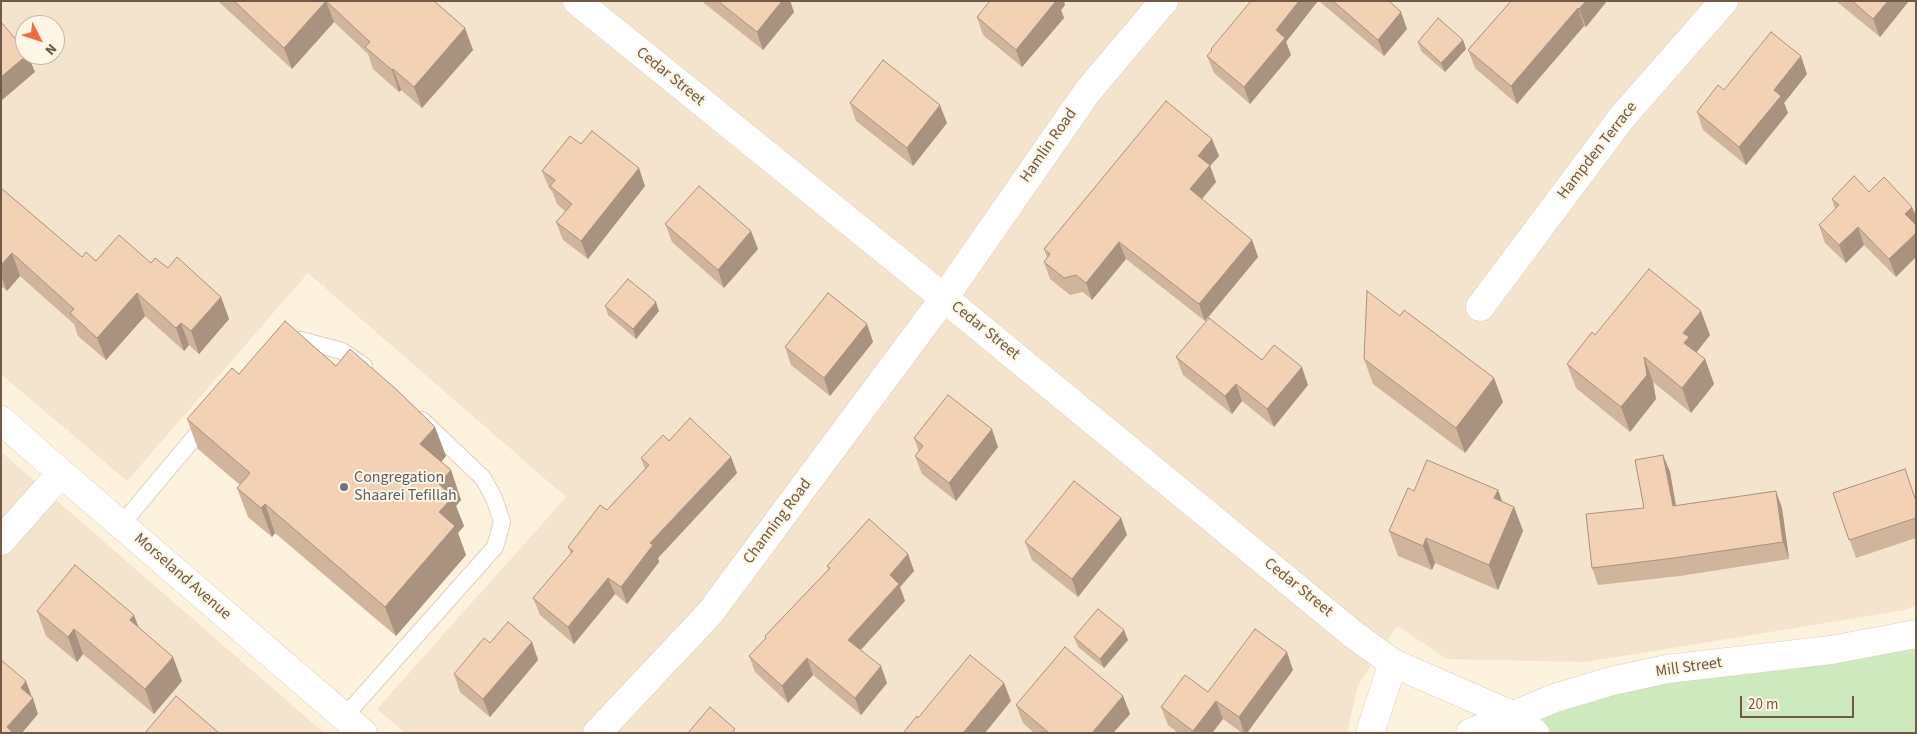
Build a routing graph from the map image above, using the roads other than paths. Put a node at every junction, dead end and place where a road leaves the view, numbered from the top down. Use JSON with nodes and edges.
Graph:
{"nodes":[{"id":1,"x":1164,"y":1,"type":"edge"},
{"id":2,"x":1724,"y":1,"type":"edge"},
{"id":3,"x":592,"y":6,"type":"edge"},
{"id":4,"x":944,"y":298,"type":"junction"},
{"id":5,"x":1480,"y":307,"type":"dead end"},
{"id":6,"x":275,"y":348,"type":"edge"},
{"id":7,"x":375,"y":374,"type":"edge"},
{"id":8,"x":409,"y":407,"type":"edge"},
{"id":9,"x":217,"y":410,"type":"edge"},
{"id":10,"x":1,"y":420,"type":"edge"},
{"id":11,"x":61,"y":473,"type":"junction"},
{"id":12,"x":122,"y":526,"type":"junction"},
{"id":13,"x":1,"y":541,"type":"edge"},
{"id":14,"x":1916,"y":634,"type":"edge"},
{"id":15,"x":1393,"y":663,"type":"junction"},
{"id":16,"x":1512,"y":715,"type":"junction"},
{"id":17,"x":354,"y":725,"type":"edge"},
{"id":18,"x":597,"y":733,"type":"edge"},
{"id":19,"x":1370,"y":733,"type":"edge"},
{"id":20,"x":1470,"y":733,"type":"edge"},
{"id":21,"x":1535,"y":733,"type":"edge"}],
"edges":[{"from":1,"to":4,"type":"street","name":"Hamlin Road"},
{"from":2,"to":5,"type":"street","name":"Hampden Terrace"},
{"from":3,"to":4,"type":"street","name":"Cedar Street"},
{"from":4,"to":15,"type":"street","name":"Cedar Street"},
{"from":4,"to":18,"type":"street","name":"Channing Road"},
{"from":6,"to":7,"type":"lane"},
{"from":8,"to":17,"type":"lane"},
{"from":9,"to":12,"type":"lane"},
{"from":10,"to":11,"type":"street","name":"Morseland Avenue"},
{"from":11,"to":12,"type":"street","name":"Morseland Avenue"},
{"from":11,"to":13,"type":"street"},
{"from":12,"to":17,"type":"street","name":"Morseland Avenue"},
{"from":14,"to":16,"type":"street","name":"Mill Street"},
{"from":15,"to":16,"type":"street","name":"Cedar Street"},
{"from":15,"to":19,"type":"street"},
{"from":16,"to":20,"type":"street","name":"Mill Street"},
{"from":16,"to":21,"type":"street","name":"Cedar Street"}]}
